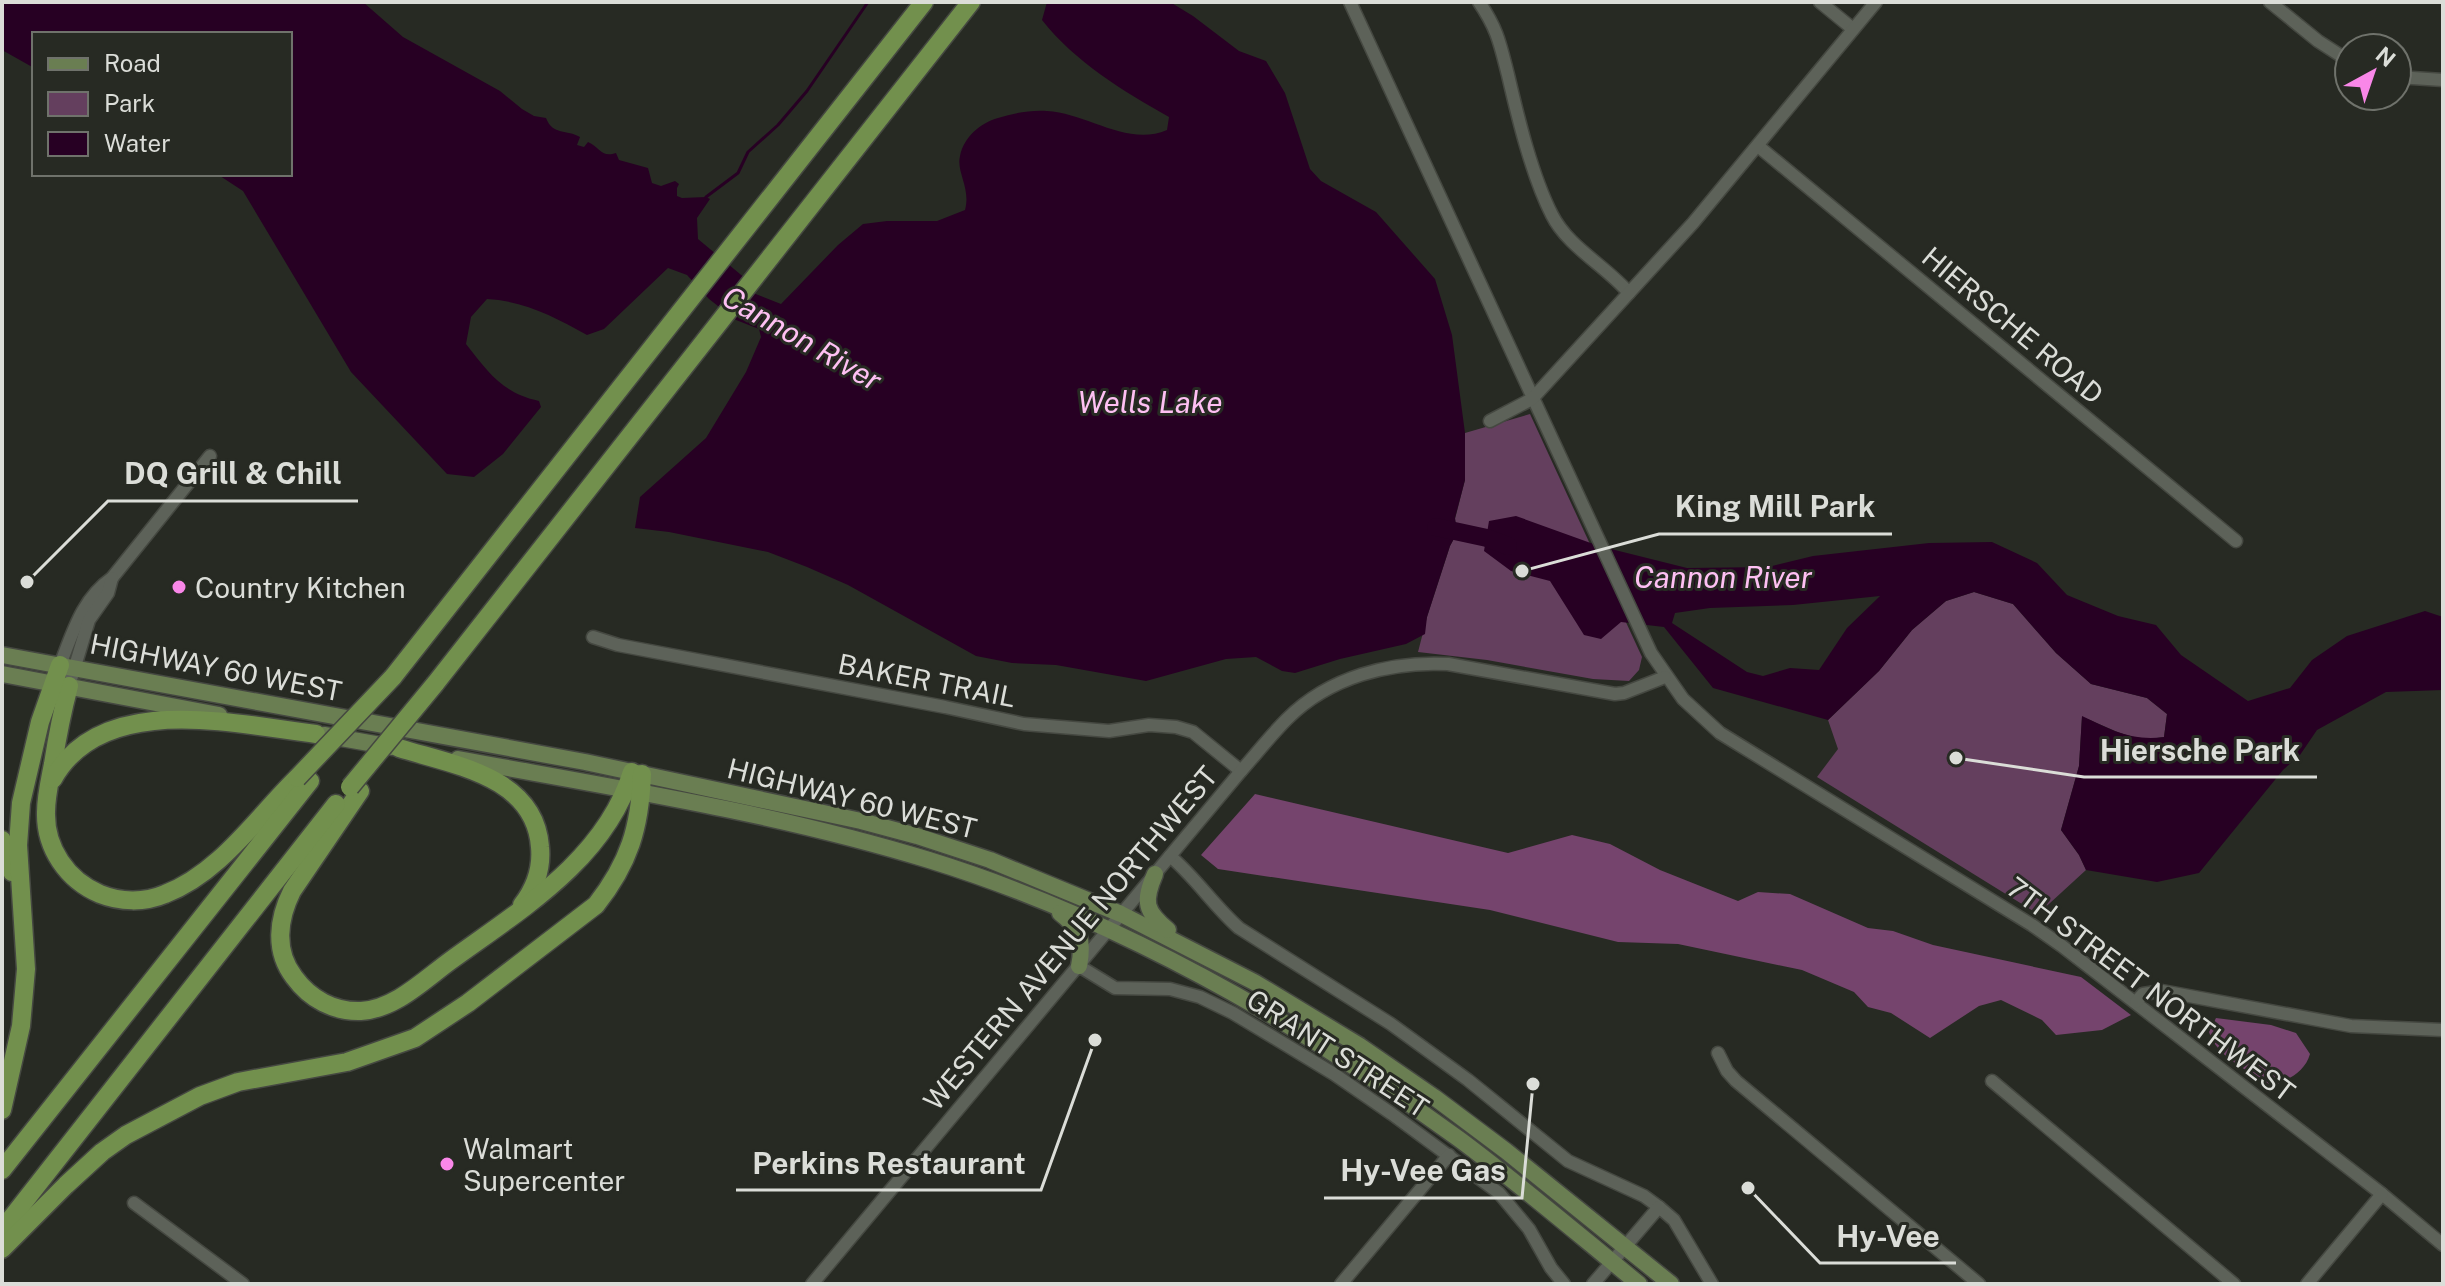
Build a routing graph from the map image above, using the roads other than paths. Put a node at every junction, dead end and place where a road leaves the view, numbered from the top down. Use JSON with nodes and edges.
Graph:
{"nodes":[{"id":1,"x":924,"y":2,"type":"edge"},
{"id":2,"x":971,"y":2,"type":"edge"},
{"id":3,"x":1350,"y":2,"type":"edge"},
{"id":4,"x":1479,"y":2,"type":"edge"},
{"id":5,"x":1820,"y":2,"type":"edge"},
{"id":6,"x":1876,"y":2,"type":"edge"},
{"id":7,"x":2270,"y":2,"type":"edge"},
{"id":8,"x":1853,"y":29,"type":"junction"},
{"id":9,"x":2333,"y":51,"type":"edge"},
{"id":10,"x":2413,"y":78,"type":"edge"},
{"id":11,"x":2443,"y":80,"type":"edge"},
{"id":12,"x":1758,"y":146,"type":"junction"},
{"id":13,"x":1629,"y":293,"type":"junction"},
{"id":14,"x":1532,"y":399,"type":"junction"},
{"id":15,"x":1490,"y":421,"type":"dead end"},
{"id":16,"x":210,"y":456,"type":"dead end"},
{"id":17,"x":2236,"y":541,"type":"dead end"},
{"id":18,"x":593,"y":637,"type":"dead end"},
{"id":19,"x":2,"y":655,"type":"edge"},
{"id":20,"x":67,"y":666,"type":"junction"},
{"id":21,"x":2,"y":674,"type":"edge"},
{"id":22,"x":1665,"y":677,"type":"junction"},
{"id":23,"x":62,"y":685,"type":"junction"},
{"id":24,"x":316,"y":734,"type":"junction"},
{"id":25,"x":399,"y":748,"type":"junction"},
{"id":26,"x":1241,"y":771,"type":"junction"},
{"id":27,"x":303,"y":779,"type":"junction"},
{"id":28,"x":635,"y":783,"type":"junction"},
{"id":29,"x":355,"y":789,"type":"junction"},
{"id":30,"x":48,"y":793,"type":"junction"},
{"id":31,"x":2,"y":840,"type":"edge"},
{"id":32,"x":1170,"y":856,"type":"junction"},
{"id":33,"x":1155,"y":874,"type":"junction"},
{"id":34,"x":1042,"y":901,"type":"junction"},
{"id":35,"x":20,"y":908,"type":"junction"},
{"id":36,"x":1121,"y":914,"type":"junction"},
{"id":37,"x":509,"y":918,"type":"junction"},
{"id":38,"x":1108,"y":929,"type":"junction"},
{"id":39,"x":1198,"y":953,"type":"junction"},
{"id":40,"x":1079,"y":966,"type":"junction"},
{"id":41,"x":2136,"y":1002,"type":"junction"},
{"id":42,"x":2443,"y":1030,"type":"edge"},
{"id":43,"x":1718,"y":1053,"type":"dead end"},
{"id":44,"x":1992,"y":1081,"type":"dead end"},
{"id":45,"x":2,"y":1110,"type":"edge"},
{"id":46,"x":1449,"y":1155,"type":"junction"},
{"id":47,"x":2,"y":1170,"type":"edge"},
{"id":48,"x":2382,"y":1194,"type":"junction"},
{"id":49,"x":134,"y":1203,"type":"dead end"},
{"id":50,"x":1659,"y":1207,"type":"junction"},
{"id":51,"x":2,"y":1230,"type":"edge"},
{"id":52,"x":2443,"y":1245,"type":"edge"},
{"id":53,"x":1626,"y":1247,"type":"junction"},
{"id":54,"x":2,"y":1249,"type":"edge"},
{"id":55,"x":1611,"y":1262,"type":"junction"},
{"id":56,"x":819,"y":1281,"type":"edge"},
{"id":57,"x":243,"y":1284,"type":"edge"},
{"id":58,"x":1341,"y":1284,"type":"edge"},
{"id":59,"x":1564,"y":1284,"type":"edge"},
{"id":60,"x":1593,"y":1284,"type":"edge"},
{"id":61,"x":1639,"y":1284,"type":"edge"},
{"id":62,"x":1671,"y":1284,"type":"edge"},
{"id":63,"x":1712,"y":1284,"type":"edge"},
{"id":64,"x":1979,"y":1284,"type":"edge"},
{"id":65,"x":2234,"y":1284,"type":"edge"},
{"id":66,"x":2307,"y":1284,"type":"edge"}],
"edges":[{"from":1,"to":27,"type":"highway","bridge":true},
{"from":2,"to":29,"type":"highway","bridge":true},
{"from":3,"to":14,"type":"street","name":"7TH STREET NORTHWEST"},
{"from":4,"to":13,"type":"street"},
{"from":5,"to":8,"type":"street"},
{"from":6,"to":8,"type":"street"},
{"from":7,"to":9,"type":"street"},
{"from":8,"to":12,"type":"street"},
{"from":10,"to":11,"type":"street"},
{"from":12,"to":13,"type":"street"},
{"from":12,"to":17,"type":"street","name":"HIERSCHE ROAD"},
{"from":13,"to":14,"type":"street"},
{"from":14,"to":15,"type":"street"},
{"from":14,"to":22,"type":"street","name":"7TH STREET NORTHWEST"},
{"from":16,"to":20,"type":"street"},
{"from":18,"to":26,"type":"street","name":"BAKER TRAIL"},
{"from":19,"to":20,"type":"main road","name":"HIGHWAY 60 WEST"},
{"from":20,"to":23,"type":"highway"},
{"from":20,"to":28,"type":"main road","name":"HIGHWAY 60 WEST"},
{"from":21,"to":23,"type":"main road","name":"HIGHWAY 60 WEST"},
{"from":22,"to":26,"type":"street","name":"WESTERN AVENUE NORTHWEST"},
{"from":22,"to":41,"type":"street","name":"7TH STREET NORTHWEST"},
{"from":23,"to":24,"type":"main road","name":"HIGHWAY 60 WEST"},
{"from":23,"to":30,"type":"highway"},
{"from":23,"to":35,"type":"highway"},
{"from":24,"to":25,"type":"main road","name":"HIGHWAY 60 WEST"},
{"from":24,"to":30,"type":"highway"},
{"from":25,"to":28,"type":"main road","name":"HIGHWAY 60 WEST"},
{"from":25,"to":37,"type":"highway"},
{"from":26,"to":32,"type":"street","name":"WESTERN AVENUE NORTHWEST"},
{"from":27,"to":30,"type":"highway"},
{"from":27,"to":47,"type":"highway"},
{"from":28,"to":34,"type":"main road","name":"HIGHWAY 60 WEST"},
{"from":28,"to":36,"type":"main road","name":"HIGHWAY 60 WEST"},
{"from":28,"to":37,"type":"highway"},
{"from":28,"to":54,"type":"highway"},
{"from":29,"to":37,"type":"highway"},
{"from":29,"to":51,"type":"highway"},
{"from":31,"to":35,"type":"highway"},
{"from":32,"to":33,"type":"street","name":"WESTERN AVENUE NORTHWEST"},
{"from":32,"to":50,"type":"street"},
{"from":33,"to":36,"type":"street","name":"WESTERN AVENUE NORTHWEST"},
{"from":33,"to":39,"type":"main road"},
{"from":34,"to":38,"type":"main road","name":"HIGHWAY 60 WEST"},
{"from":34,"to":40,"type":"main road"},
{"from":35,"to":45,"type":"highway"},
{"from":36,"to":38,"type":"street","name":"WESTERN AVENUE NORTHWEST"},
{"from":36,"to":39,"type":"main road","name":"HIGHWAY 60 WEST"},
{"from":38,"to":40,"type":"street","name":"WESTERN AVENUE NORTHWEST"},
{"from":38,"to":55,"type":"main road","name":"HIGHWAY 60 WEST"},
{"from":39,"to":53,"type":"main road","name":"HIGHWAY 60 WEST"},
{"from":40,"to":46,"type":"street","name":"GRANT STREET"},
{"from":40,"to":56,"type":"street","name":"WESTERN AVENUE NORTHWEST"},
{"from":41,"to":42,"type":"street"},
{"from":41,"to":48,"type":"street","name":"7TH STREET NORTHWEST"},
{"from":43,"to":64,"type":"street"},
{"from":44,"to":65,"type":"street"},
{"from":46,"to":58,"type":"street"},
{"from":46,"to":59,"type":"street","name":"GRANT STREET"},
{"from":48,"to":52,"type":"street","name":"7TH STREET NORTHWEST"},
{"from":48,"to":66,"type":"street"},
{"from":49,"to":57,"type":"street"},
{"from":50,"to":53,"type":"street"},
{"from":50,"to":63,"type":"street"},
{"from":53,"to":55,"type":"street"},
{"from":53,"to":62,"type":"main road","name":"HIGHWAY 60 WEST"},
{"from":55,"to":60,"type":"street"},
{"from":55,"to":61,"type":"main road","name":"HIGHWAY 60 WEST"}]}
